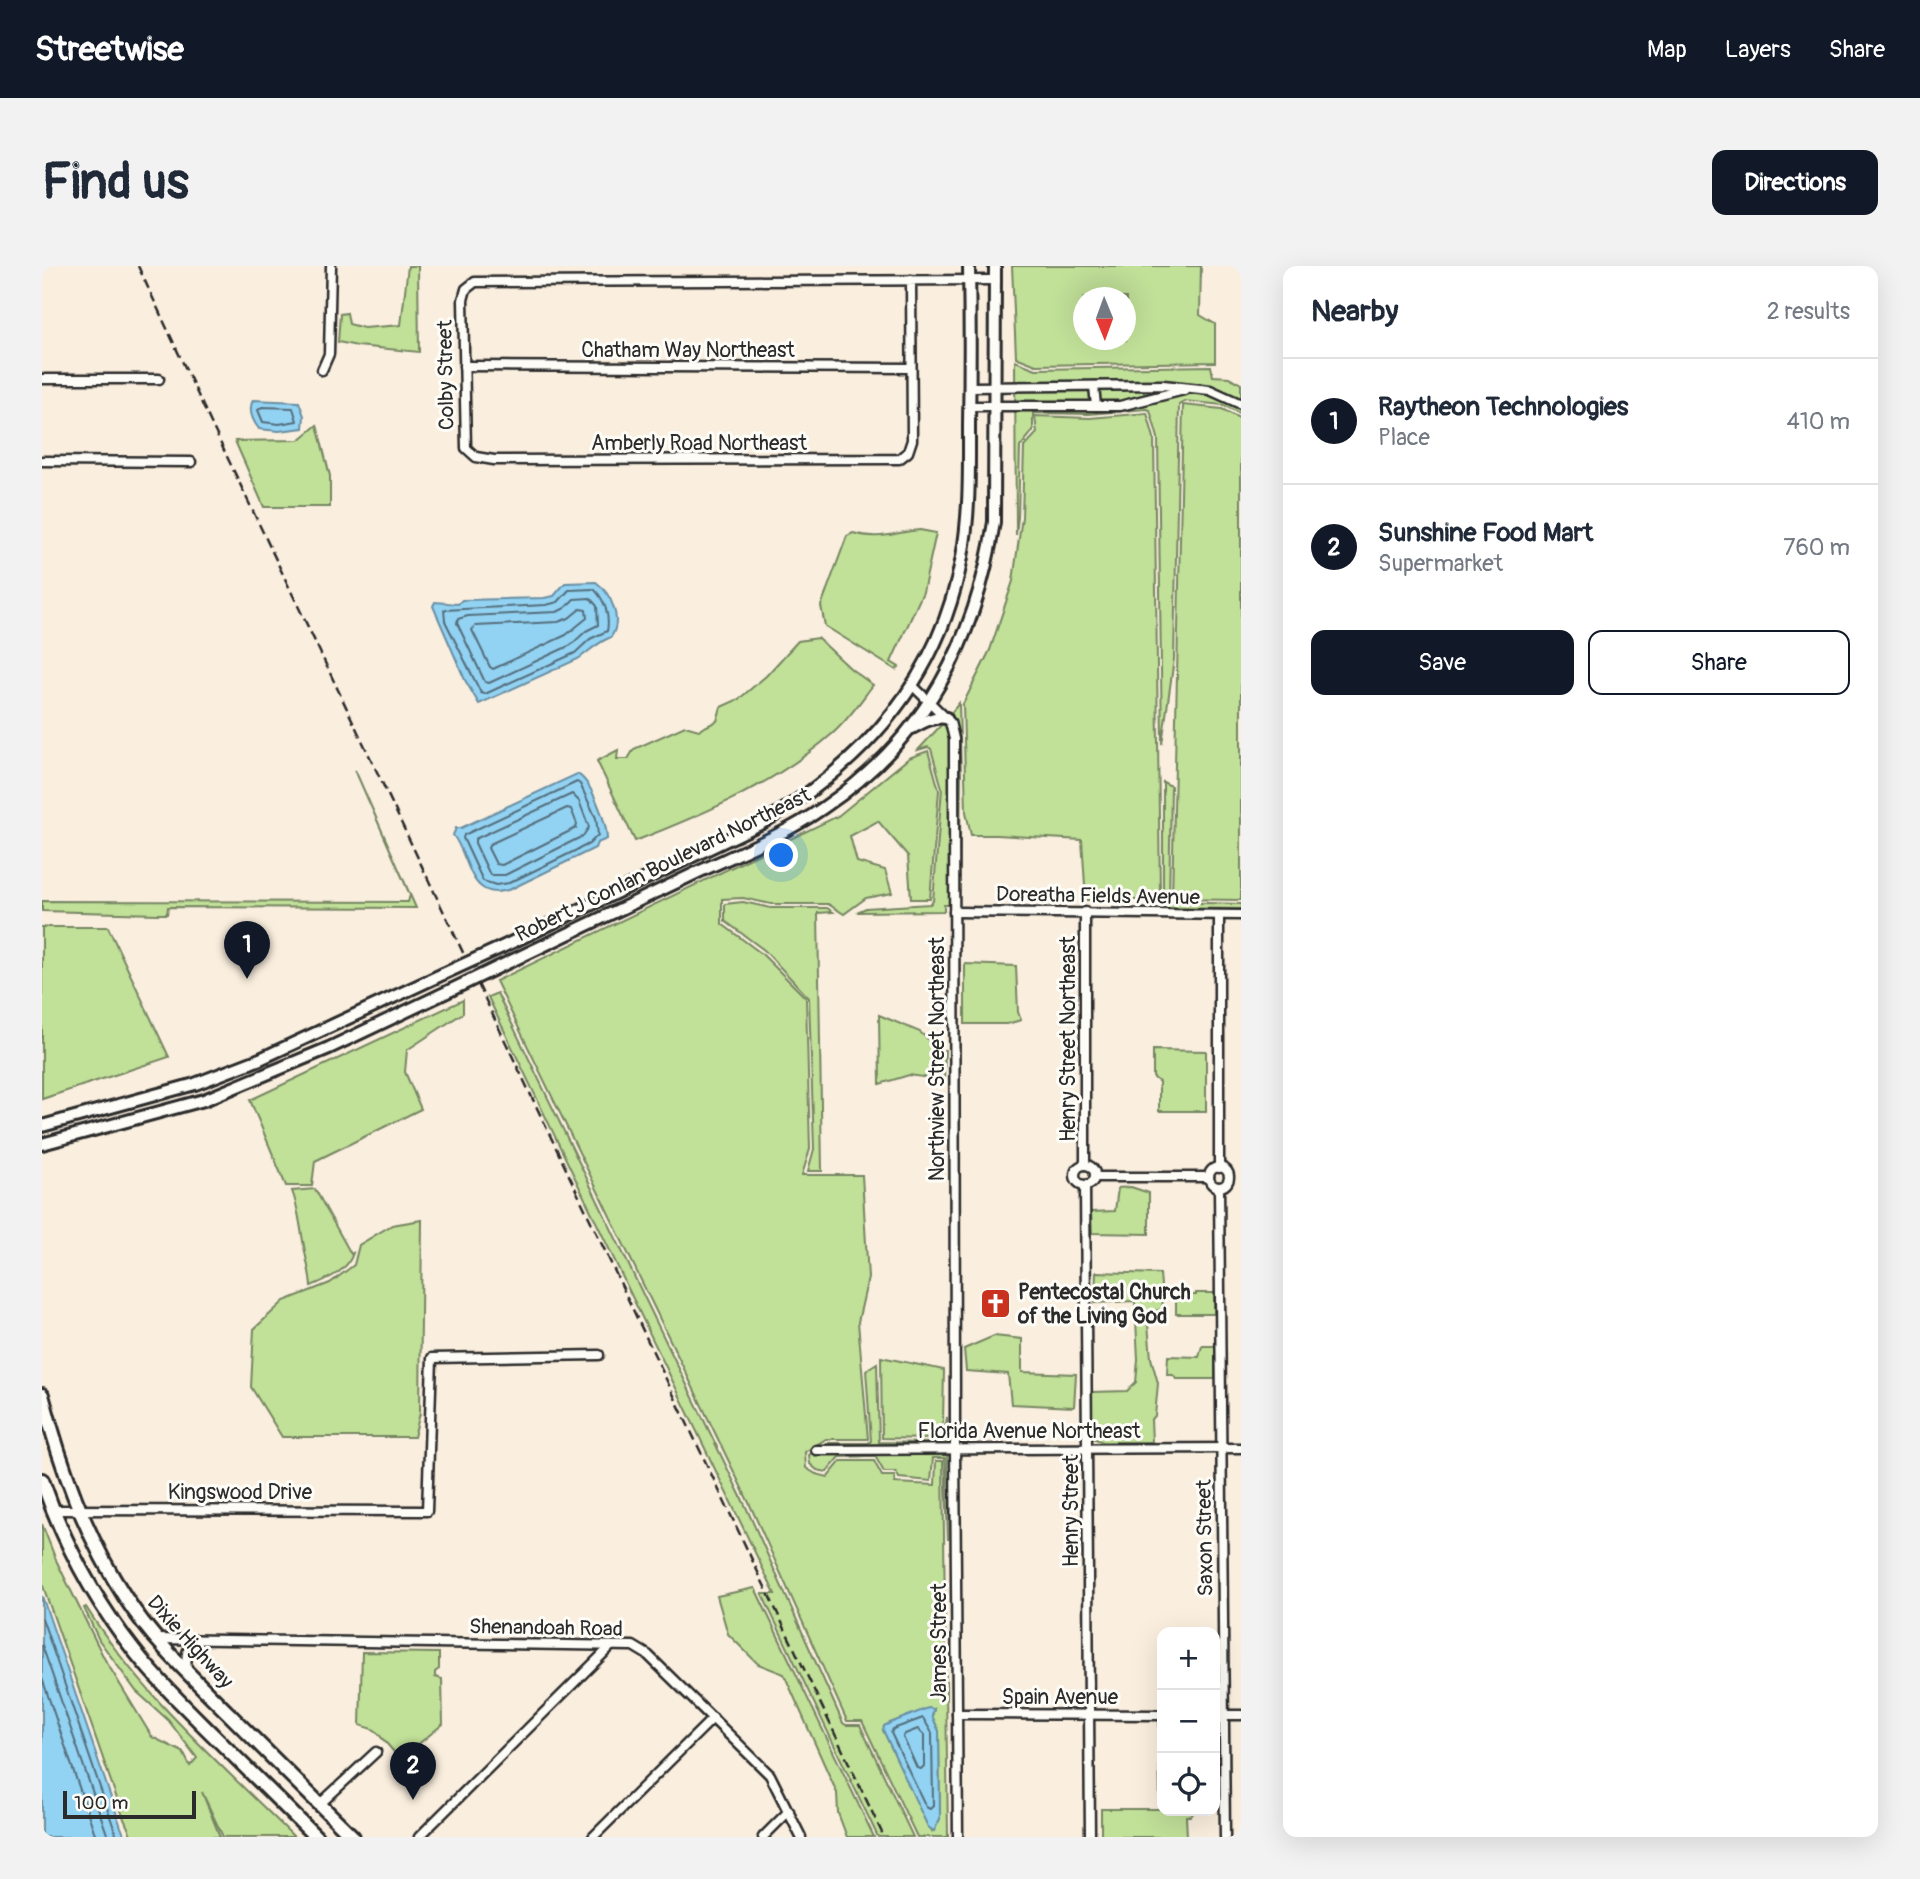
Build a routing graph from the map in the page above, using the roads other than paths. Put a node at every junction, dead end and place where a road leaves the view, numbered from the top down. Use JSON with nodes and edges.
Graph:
{"nodes":[{"id":1,"x":331,"y":266,"type":"edge"},
{"id":2,"x":969,"y":266,"type":"edge"},
{"id":3,"x":995,"y":266,"type":"edge"},
{"id":4,"x":911,"y":280,"type":"junction"},
{"id":5,"x":969,"y":280,"type":"junction"},
{"id":6,"x":996,"y":280,"type":"junction"},
{"id":7,"x":464,"y":366,"type":"junction"},
{"id":8,"x":911,"y":368,"type":"junction"},
{"id":9,"x":322,"y":370,"type":"dead end"},
{"id":10,"x":42,"y":379,"type":"edge"},
{"id":11,"x":159,"y":379,"type":"dead end"},
{"id":12,"x":996,"y":386,"type":"junction"},
{"id":13,"x":1094,"y":386,"type":"junction"},
{"id":14,"x":969,"y":387,"type":"junction"},
{"id":15,"x":1190,"y":388,"type":"junction"},
{"id":16,"x":1241,"y":404,"type":"edge"},
{"id":17,"x":970,"y":406,"type":"junction"},
{"id":18,"x":996,"y":406,"type":"junction"},
{"id":19,"x":1096,"y":406,"type":"junction"},
{"id":20,"x":481,"y":458,"type":"joint"},
{"id":21,"x":42,"y":461,"type":"edge"},
{"id":22,"x":191,"y":462,"type":"dead end"},
{"id":23,"x":912,"y":685,"type":"junction"},
{"id":24,"x":930,"y":701,"type":"junction"},
{"id":25,"x":946,"y":718,"type":"junction"},
{"id":26,"x":909,"y":729,"type":"junction"},
{"id":27,"x":954,"y":912,"type":"junction"},
{"id":28,"x":1085,"y":912,"type":"junction"},
{"id":29,"x":1219,"y":915,"type":"junction"},
{"id":30,"x":1241,"y":915,"type":"edge"},
{"id":31,"x":42,"y":1126,"type":"edge"},
{"id":32,"x":42,"y":1144,"type":"edge"},
{"id":33,"x":1086,"y":1165,"type":"junction"},
{"id":34,"x":1219,"y":1168,"type":"junction"},
{"id":35,"x":1095,"y":1177,"type":"junction"},
{"id":36,"x":1209,"y":1177,"type":"junction"},
{"id":37,"x":1085,"y":1185,"type":"junction"},
{"id":38,"x":1219,"y":1187,"type":"junction"},
{"id":39,"x":598,"y":1355,"type":"dead end"},
{"id":40,"x":42,"y":1395,"type":"edge"},
{"id":41,"x":1088,"y":1447,"type":"junction"},
{"id":42,"x":1221,"y":1448,"type":"junction"},
{"id":43,"x":1241,"y":1448,"type":"edge"},
{"id":44,"x":955,"y":1449,"type":"junction"},
{"id":45,"x":817,"y":1450,"type":"dead end"},
{"id":46,"x":42,"y":1480,"type":"edge"},
{"id":47,"x":78,"y":1509,"type":"junction"},
{"id":48,"x":52,"y":1510,"type":"junction"},
{"id":49,"x":155,"y":1639,"type":"junction"},
{"id":50,"x":200,"y":1640,"type":"junction"},
{"id":51,"x":611,"y":1646,"type":"junction"},
{"id":52,"x":187,"y":1672,"type":"junction"},
{"id":53,"x":1219,"y":1690,"type":"edge"},
{"id":54,"x":957,"y":1714,"type":"junction"},
{"id":55,"x":1089,"y":1714,"type":"junction"},
{"id":56,"x":1157,"y":1714,"type":"edge"},
{"id":57,"x":1220,"y":1714,"type":"edge"},
{"id":58,"x":1241,"y":1714,"type":"edge"},
{"id":59,"x":713,"y":1718,"type":"junction"},
{"id":60,"x":1220,"y":1734,"type":"edge"},
{"id":61,"x":376,"y":1752,"type":"dead end"},
{"id":62,"x":320,"y":1804,"type":"junction"},
{"id":63,"x":789,"y":1811,"type":"junction"},
{"id":64,"x":316,"y":1837,"type":"edge"},
{"id":65,"x":353,"y":1837,"type":"edge"},
{"id":66,"x":419,"y":1837,"type":"edge"},
{"id":67,"x":593,"y":1837,"type":"edge"},
{"id":68,"x":763,"y":1837,"type":"edge"},
{"id":69,"x":801,"y":1837,"type":"edge"},
{"id":70,"x":958,"y":1837,"type":"edge"},
{"id":71,"x":1090,"y":1837,"type":"edge"},
{"id":72,"x":1225,"y":1837,"type":"edge"}],
"edges":[{"from":1,"to":9,"type":"street"},
{"from":2,"to":5,"type":"main road","name":"Robert J Conlan Boulevard Northeast"},
{"from":3,"to":6,"type":"main road","name":"Robert J Conlan Boulevard Northeast"},
{"from":4,"to":5,"type":"street"},
{"from":4,"to":7,"type":"street","name":"Colby Street"},
{"from":4,"to":8,"type":"street"},
{"from":5,"to":6,"type":"street"},
{"from":5,"to":14,"type":"main road","name":"Robert J Conlan Boulevard Northeast"},
{"from":6,"to":12,"type":"main road","name":"Robert J Conlan Boulevard Northeast"},
{"from":7,"to":8,"type":"street","name":"Chatham Way Northeast"},
{"from":7,"to":20,"type":"street","name":"Colby Street"},
{"from":8,"to":20,"type":"street","name":"Amberly Road Northeast"},
{"from":10,"to":11,"type":"street"},
{"from":12,"to":13,"type":"street"},
{"from":12,"to":14,"type":"street"},
{"from":12,"to":18,"type":"main road","name":"Robert J Conlan Boulevard Northeast"},
{"from":13,"to":15,"type":"street"},
{"from":13,"to":19,"type":"street"},
{"from":14,"to":17,"type":"main road","name":"Robert J Conlan Boulevard Northeast"},
{"from":15,"to":16,"type":"street"},
{"from":15,"to":19,"type":"street"},
{"from":17,"to":18,"type":"street"},
{"from":17,"to":23,"type":"main road","name":"Robert J Conlan Boulevard Northeast"},
{"from":18,"to":19,"type":"street"},
{"from":18,"to":24,"type":"main road","name":"Robert J Conlan Boulevard Northeast"},
{"from":21,"to":22,"type":"street"},
{"from":23,"to":24,"type":"street","name":"Northview Street Northeast"},
{"from":23,"to":31,"type":"main road","name":"Robert J Conlan Boulevard Northeast","bridge":true},
{"from":24,"to":25,"type":"street","name":"Northview Street Northeast"},
{"from":24,"to":26,"type":"main road","name":"Robert J Conlan Boulevard Northeast"},
{"from":25,"to":26,"type":"main road"},
{"from":25,"to":27,"type":"street","name":"Northview Street Northeast"},
{"from":26,"to":32,"type":"main road","name":"Robert J Conlan Boulevard Northeast","bridge":true},
{"from":27,"to":28,"type":"street","name":"Doreatha Fields Avenue"},
{"from":27,"to":44,"type":"street","name":"Northview Street Northeast"},
{"from":28,"to":29,"type":"street","name":"Doreatha Fields Avenue"},
{"from":28,"to":33,"type":"street","name":"Henry Street Northeast"},
{"from":29,"to":30,"type":"street","name":"Doreatha Fields Avenue"},
{"from":29,"to":34,"type":"street"},
{"from":33,"to":35,"type":"street"},
{"from":33,"to":37,"type":"street"},
{"from":34,"to":36,"type":"street"},
{"from":34,"to":38,"type":"street"},
{"from":35,"to":36,"type":"street"},
{"from":35,"to":37,"type":"street"},
{"from":36,"to":38,"type":"street"},
{"from":37,"to":41,"type":"street","name":"Henry Street"},
{"from":38,"to":42,"type":"street","name":"Saxon Street"},
{"from":39,"to":47,"type":"street","name":"Kingswood Drive"},
{"from":40,"to":47,"type":"main road","name":"Dixie Highway"},
{"from":41,"to":42,"type":"street","name":"Florida Avenue Northeast"},
{"from":41,"to":44,"type":"street","name":"Florida Avenue Northeast"},
{"from":41,"to":55,"type":"street","name":"Henry Street"},
{"from":42,"to":43,"type":"street","name":"Florida Avenue Northeast"},
{"from":42,"to":53,"type":"street","name":"Saxon Street"},
{"from":44,"to":45,"type":"street","name":"Florida Avenue Northeast"},
{"from":44,"to":54,"type":"street","name":"James Street"},
{"from":46,"to":48,"type":"main road"},
{"from":47,"to":48,"type":"street","name":"Kingswood Drive"},
{"from":47,"to":49,"type":"main road","name":"Dixie Highway"},
{"from":48,"to":64,"type":"main road"},
{"from":49,"to":50,"type":"street","name":"Shenandoah Road"},
{"from":49,"to":52,"type":"main road","name":"Dixie Highway"},
{"from":50,"to":51,"type":"street","name":"Shenandoah Road"},
{"from":50,"to":52,"type":"street"},
{"from":51,"to":59,"type":"street","name":"Shenandoah Road"},
{"from":51,"to":66,"type":"street"},
{"from":52,"to":62,"type":"main road","name":"Dixie Highway"},
{"from":54,"to":55,"type":"street","name":"Spain Avenue"},
{"from":54,"to":70,"type":"street","name":"James Street"},
{"from":55,"to":56,"type":"street","name":"Spain Avenue"},
{"from":55,"to":71,"type":"street","name":"Henry Street"},
{"from":57,"to":58,"type":"street"},
{"from":59,"to":63,"type":"street","name":"Shenandoah Road"},
{"from":59,"to":67,"type":"street"},
{"from":60,"to":72,"type":"street","name":"Saxon Street"},
{"from":61,"to":62,"type":"street"},
{"from":62,"to":65,"type":"main road","name":"Dixie Highway"},
{"from":63,"to":68,"type":"street"},
{"from":63,"to":69,"type":"street","name":"Shenandoah Road"}]}
